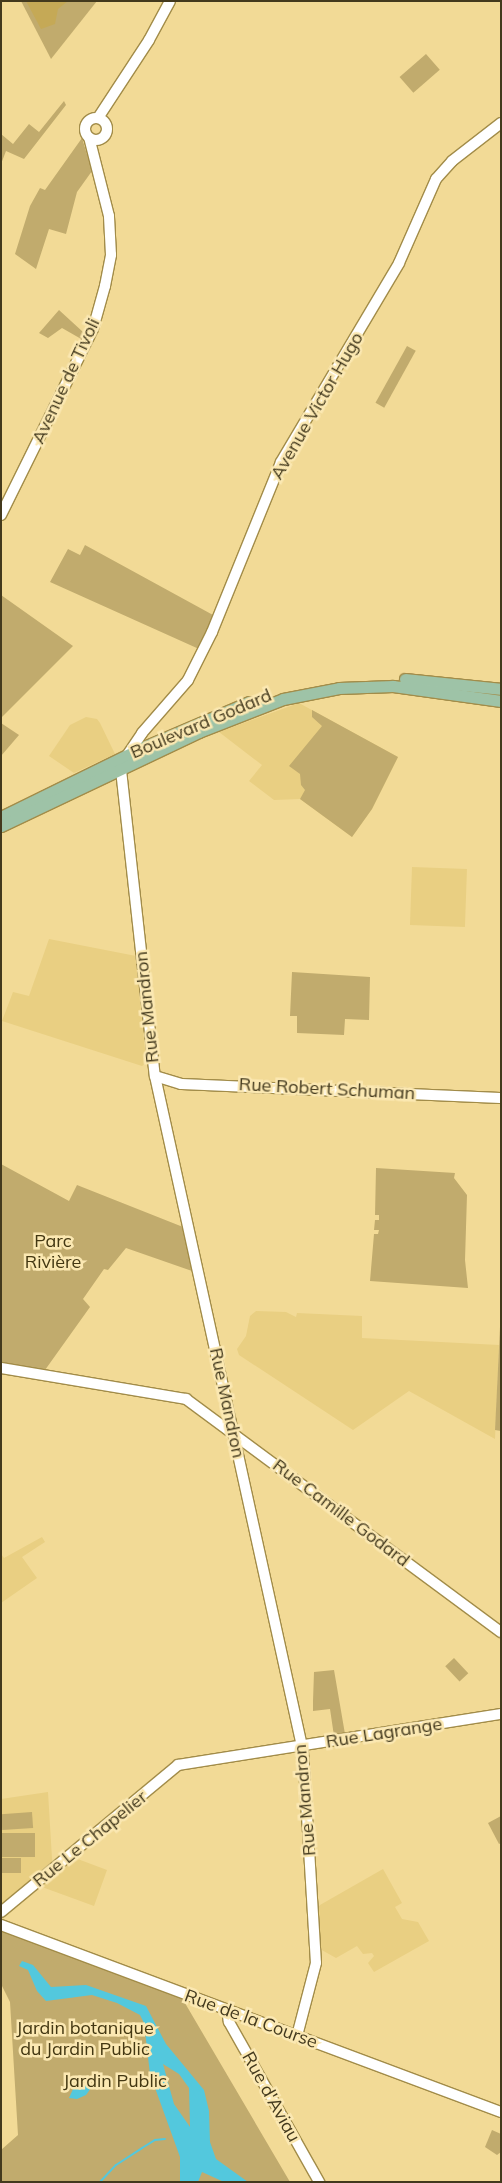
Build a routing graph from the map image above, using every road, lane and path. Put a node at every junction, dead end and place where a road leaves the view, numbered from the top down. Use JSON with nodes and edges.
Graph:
{"nodes":[{"id":1,"x":170,"y":1,"type":"edge"},
{"id":2,"x":100,"y":119,"type":"junction"},
{"id":3,"x":501,"y":123,"type":"edge"},
{"id":4,"x":93,"y":138,"type":"junction"},
{"id":5,"x":1,"y":515,"type":"edge"},
{"id":6,"x":501,"y":689,"type":"edge"},
{"id":7,"x":501,"y":701,"type":"edge"},
{"id":8,"x":142,"y":733,"type":"junction"},
{"id":9,"x":127,"y":755,"type":"junction"},
{"id":10,"x":110,"y":763,"type":"junction"},
{"id":11,"x":120,"y":770,"type":"junction"},
{"id":12,"x":1,"y":817,"type":"edge"},
{"id":13,"x":1,"y":826,"type":"edge"},
{"id":14,"x":155,"y":1076,"type":"junction"},
{"id":15,"x":501,"y":1098,"type":"edge"},
{"id":16,"x":1,"y":1368,"type":"edge"},
{"id":17,"x":234,"y":1434,"type":"junction"},
{"id":18,"x":501,"y":1632,"type":"edge"},
{"id":19,"x":501,"y":1714,"type":"edge"},
{"id":20,"x":302,"y":1746,"type":"junction"},
{"id":21,"x":178,"y":1766,"type":"joint"},
{"id":22,"x":1,"y":1912,"type":"edge"},
{"id":23,"x":2,"y":1926,"type":"edge"},
{"id":24,"x":228,"y":2010,"type":"junction"},
{"id":25,"x":297,"y":2036,"type":"junction"},
{"id":26,"x":501,"y":2112,"type":"edge"},
{"id":27,"x":319,"y":2182,"type":"edge"}],
"edges":[{"from":1,"to":2,"type":"street"},
{"from":2,"to":4,"type":"street"},
{"from":2,"to":4,"type":"street"},
{"from":3,"to":8,"type":"street","name":"Avenue Victor Hugo"},
{"from":4,"to":5,"type":"street","name":"Avenue de Tivoli"},
{"from":6,"to":9,"type":"main road","name":"Boulevard Godard"},
{"from":7,"to":11,"type":"main road","name":"Boulevard Godard"},
{"from":8,"to":9,"type":"street","name":"Avenue Victor Hugo"},
{"from":8,"to":10,"type":"street","name":"Avenue Victor Hugo"},
{"from":9,"to":10,"type":"main road","name":"Boulevard Godard"},
{"from":9,"to":11,"type":"street","name":"Avenue Victor Hugo"},
{"from":10,"to":11,"type":"street"},
{"from":10,"to":12,"type":"main road","name":"Boulevard Godard"},
{"from":11,"to":13,"type":"main road","name":"Boulevard Godard"},
{"from":11,"to":14,"type":"street","name":"Rue Mandron"},
{"from":14,"to":15,"type":"street","name":"Rue Robert Schuman"},
{"from":14,"to":17,"type":"street","name":"Rue Mandron"},
{"from":16,"to":17,"type":"street","name":"Rue Camille Godard"},
{"from":17,"to":18,"type":"street","name":"Rue Camille Godard"},
{"from":17,"to":20,"type":"street","name":"Rue Mandron"},
{"from":19,"to":20,"type":"street","name":"Rue Lagrange"},
{"from":20,"to":21,"type":"street","name":"Rue Lagrange"},
{"from":20,"to":25,"type":"street","name":"Rue Mandron"},
{"from":21,"to":22,"type":"street","name":"Rue Le Chapelier"},
{"from":23,"to":24,"type":"street","name":"Rue de la Course"},
{"from":24,"to":25,"type":"street","name":"Rue de la Course"},
{"from":24,"to":27,"type":"street","name":"Rue d'Aviau"},
{"from":25,"to":26,"type":"street","name":"Rue de la Course"}]}
